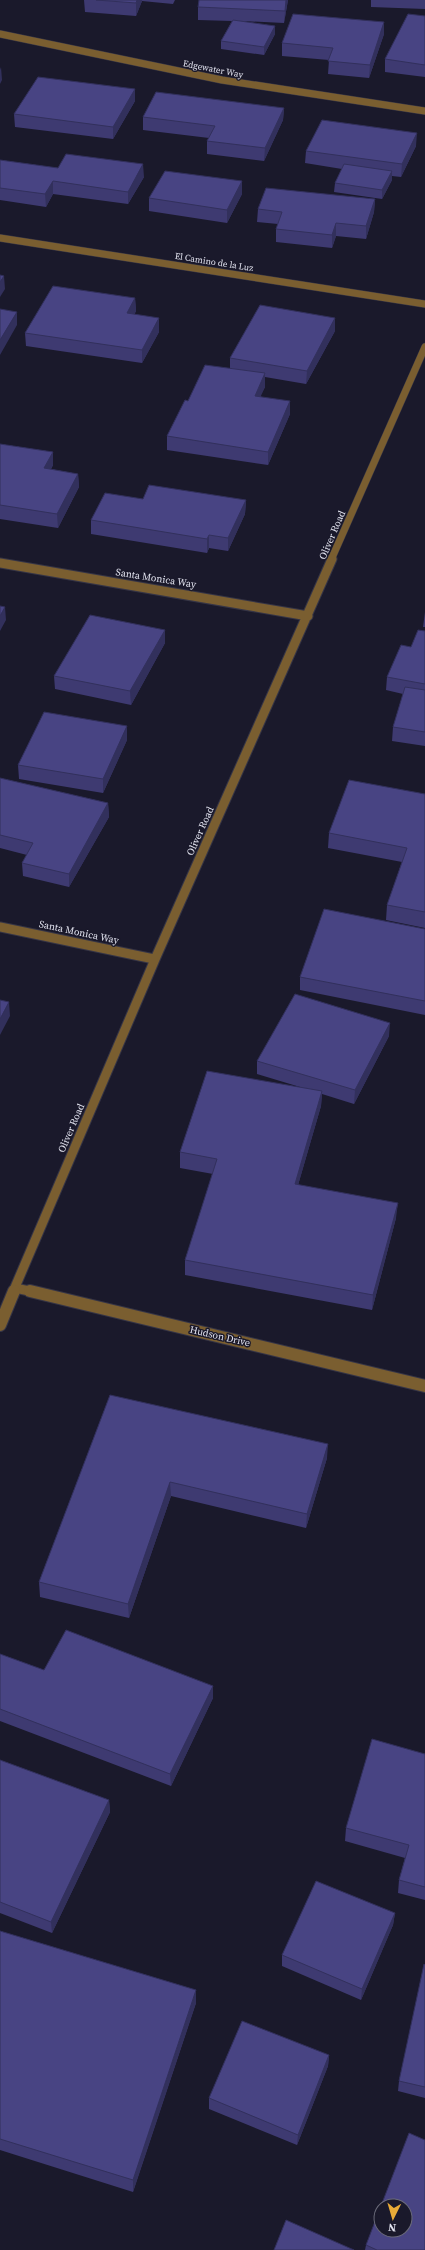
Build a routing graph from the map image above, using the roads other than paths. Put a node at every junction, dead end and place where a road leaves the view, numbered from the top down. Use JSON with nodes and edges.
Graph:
{"nodes":[{"id":1,"x":0,"y":34,"type":"edge"},
{"id":2,"x":425,"y":111,"type":"edge"},
{"id":3,"x":0,"y":238,"type":"edge"},
{"id":4,"x":425,"y":304,"type":"edge"},
{"id":5,"x":425,"y":348,"type":"edge"},
{"id":6,"x":0,"y":563,"type":"edge"},
{"id":7,"x":308,"y":616,"type":"junction"},
{"id":8,"x":0,"y":927,"type":"edge"},
{"id":9,"x":154,"y":959,"type":"junction"},
{"id":10,"x":15,"y":1288,"type":"junction"},
{"id":11,"x":0,"y":1325,"type":"edge"},
{"id":12,"x":425,"y":1386,"type":"edge"}],
"edges":[{"from":1,"to":2,"type":"street","name":"Edgewater Way"},
{"from":3,"to":4,"type":"street","name":"El Camino de la Luz"},
{"from":5,"to":7,"type":"street","name":"Oliver Road"},
{"from":6,"to":7,"type":"street","name":"Santa Monica Way"},
{"from":7,"to":9,"type":"street","name":"Oliver Road"},
{"from":8,"to":9,"type":"street","name":"Santa Monica Way"},
{"from":9,"to":10,"type":"street","name":"Oliver Road"},
{"from":10,"to":11,"type":"street","name":"Oliver Road"},
{"from":10,"to":12,"type":"street","name":"Hudson Drive"}]}
